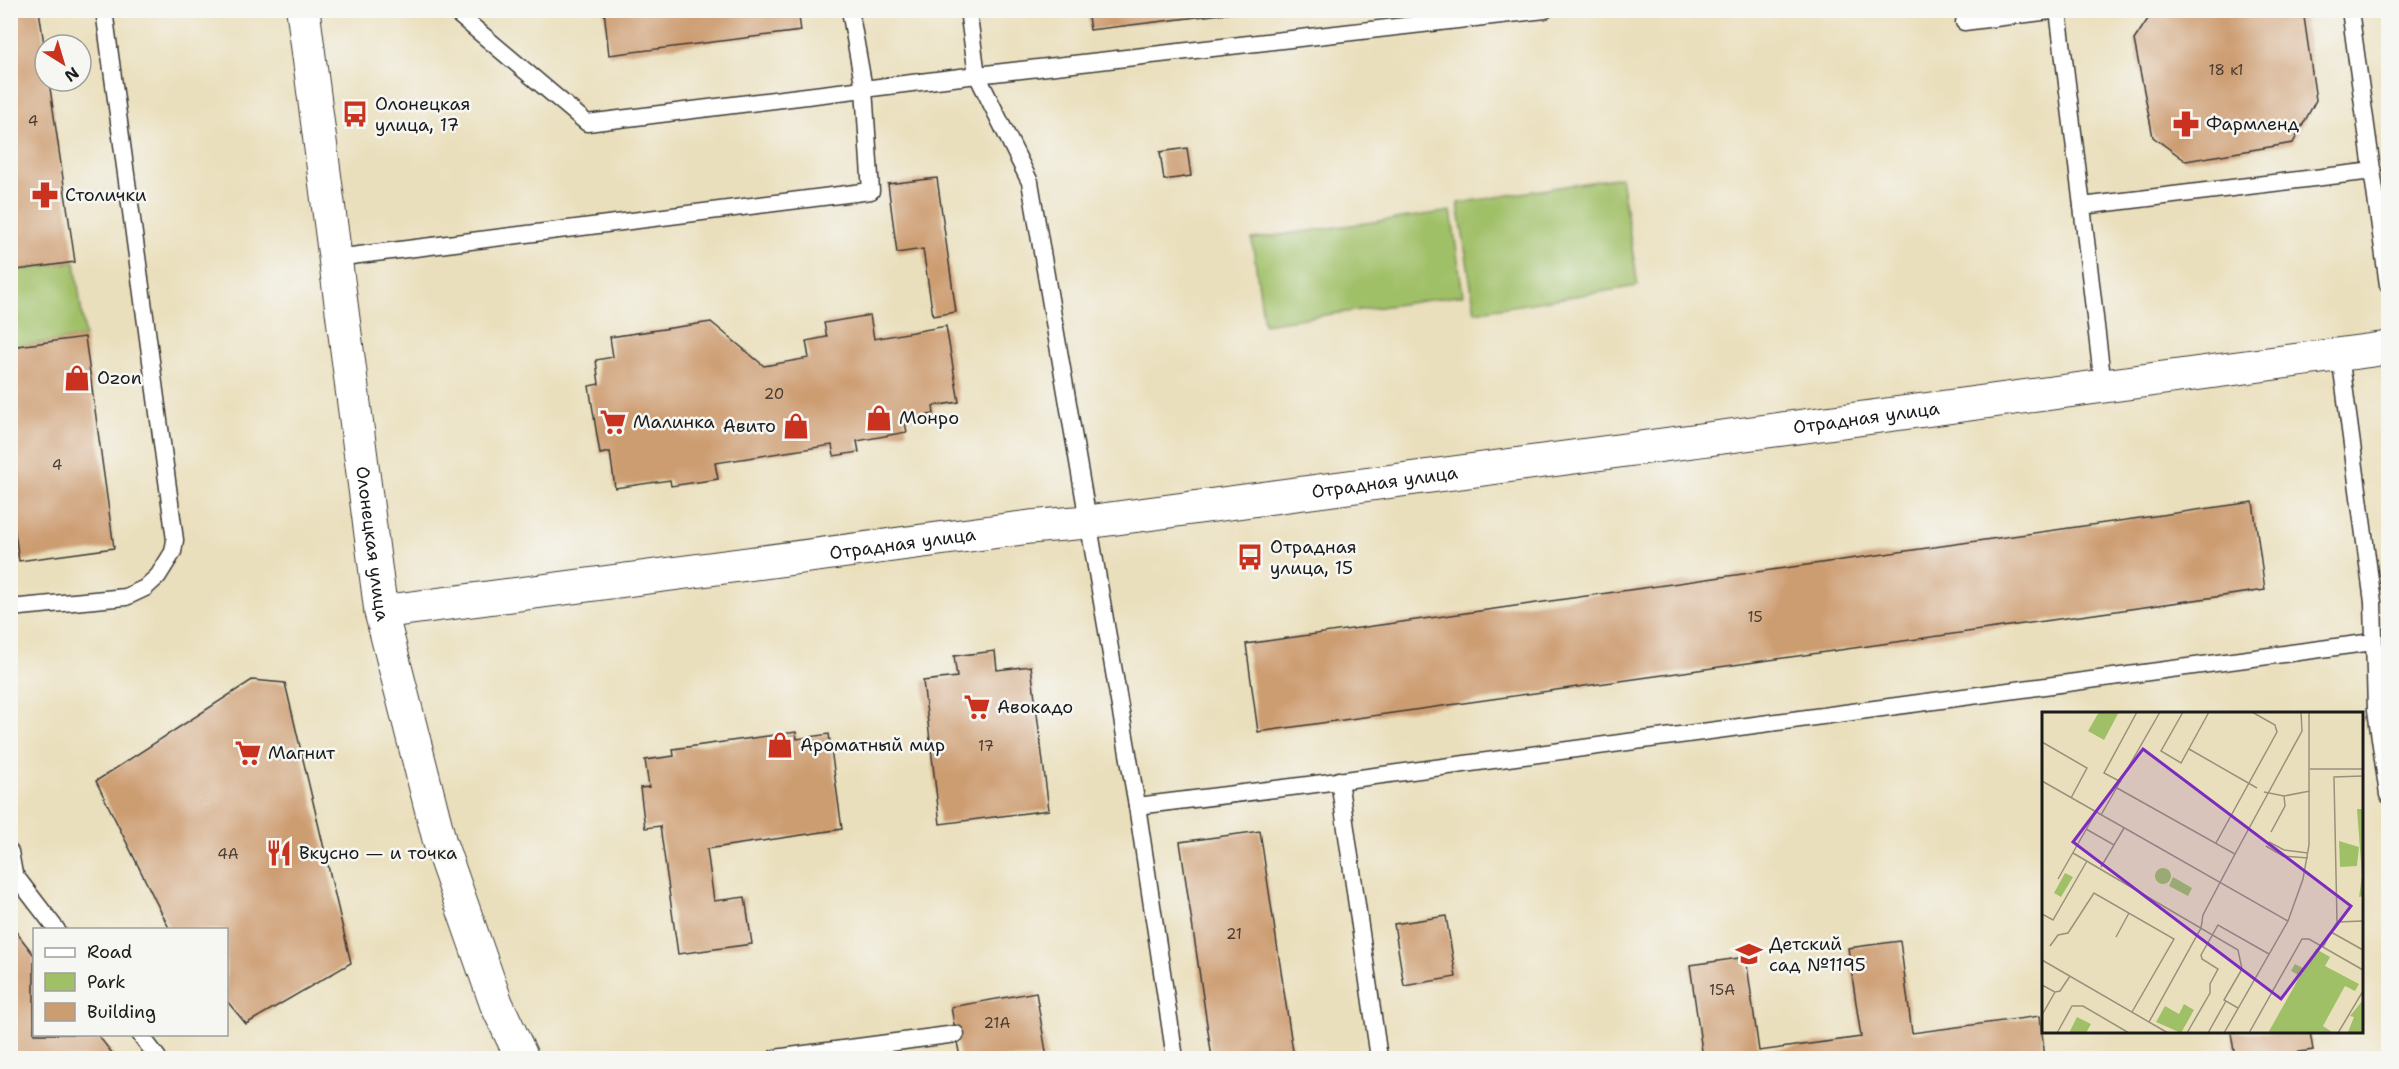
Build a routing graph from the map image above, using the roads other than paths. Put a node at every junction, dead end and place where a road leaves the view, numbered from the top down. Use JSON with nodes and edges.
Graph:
{"nodes":[{"id":1,"x":104,"y":10,"type":"edge"},
{"id":2,"x":303,"y":10,"type":"edge"},
{"id":3,"x":453,"y":10,"type":"edge"},
{"id":4,"x":850,"y":10,"type":"edge"},
{"id":5,"x":968,"y":10,"type":"edge"},
{"id":6,"x":1545,"y":10,"type":"edge"},
{"id":7,"x":2350,"y":10,"type":"edge"},
{"id":8,"x":1506,"y":13,"type":"edge"},
{"id":9,"x":1964,"y":22,"type":"dead end"},
{"id":10,"x":977,"y":75,"type":"junction"},
{"id":11,"x":864,"y":89,"type":"junction"},
{"id":12,"x":2373,"y":171,"type":"junction"},
{"id":13,"x":2082,"y":206,"type":"junction"},
{"id":14,"x":335,"y":258,"type":"junction"},
{"id":15,"x":2388,"y":285,"type":"edge"},
{"id":16,"x":2388,"y":348,"type":"edge"},
{"id":17,"x":2340,"y":355,"type":"junction"},
{"id":18,"x":2103,"y":386,"type":"junction"},
{"id":19,"x":1087,"y":522,"type":"junction"},
{"id":20,"x":10,"y":608,"type":"edge"},
{"id":21,"x":381,"y":612,"type":"junction"},
{"id":22,"x":2373,"y":642,"type":"junction"},
{"id":23,"x":2382,"y":709,"type":"edge"},
{"id":24,"x":1339,"y":780,"type":"junction"},
{"id":25,"x":2388,"y":795,"type":"edge"},
{"id":26,"x":1137,"y":806,"type":"junction"},
{"id":27,"x":10,"y":852,"type":"edge"},
{"id":28,"x":12,"y":875,"type":"edge"},
{"id":29,"x":55,"y":928,"type":"edge"},
{"id":30,"x":956,"y":1034,"type":"dead end"},
{"id":31,"x":141,"y":1036,"type":"edge"},
{"id":32,"x":158,"y":1059,"type":"edge"},
{"id":33,"x":522,"y":1059,"type":"edge"},
{"id":34,"x":775,"y":1059,"type":"edge"},
{"id":35,"x":1175,"y":1059,"type":"edge"},
{"id":36,"x":1379,"y":1059,"type":"edge"}],
"edges":[{"from":1,"to":20,"type":"lane"},
{"from":2,"to":14,"type":"street","name":"Олонецкая улица"},
{"from":3,"to":11,"type":"lane"},
{"from":4,"to":11,"type":"lane"},
{"from":5,"to":10,"type":"lane"},
{"from":6,"to":8,"type":"lane"},
{"from":7,"to":12,"type":"lane"},
{"from":8,"to":10,"type":"lane"},
{"from":9,"to":13,"type":"lane"},
{"from":10,"to":11,"type":"lane"},
{"from":10,"to":19,"type":"lane"},
{"from":11,"to":14,"type":"lane"},
{"from":12,"to":13,"type":"lane"},
{"from":12,"to":15,"type":"lane"},
{"from":13,"to":18,"type":"lane"},
{"from":14,"to":21,"type":"street","name":"Олонецкая улица"},
{"from":16,"to":17,"type":"street","name":"Отрадная улица"},
{"from":17,"to":18,"type":"street","name":"Отрадная улица"},
{"from":17,"to":22,"type":"lane"},
{"from":18,"to":19,"type":"street","name":"Отрадная улица"},
{"from":19,"to":21,"type":"street","name":"Отрадная улица"},
{"from":19,"to":26,"type":"lane"},
{"from":21,"to":33,"type":"street","name":"Олонецкая улица"},
{"from":22,"to":23,"type":"lane"},
{"from":22,"to":24,"type":"lane"},
{"from":23,"to":25,"type":"lane"},
{"from":24,"to":26,"type":"lane"},
{"from":24,"to":36,"type":"lane"},
{"from":26,"to":35,"type":"lane"},
{"from":27,"to":28,"type":"lane"},
{"from":28,"to":29,"type":"lane"},
{"from":30,"to":34,"type":"lane"},
{"from":31,"to":32,"type":"lane"}]}
